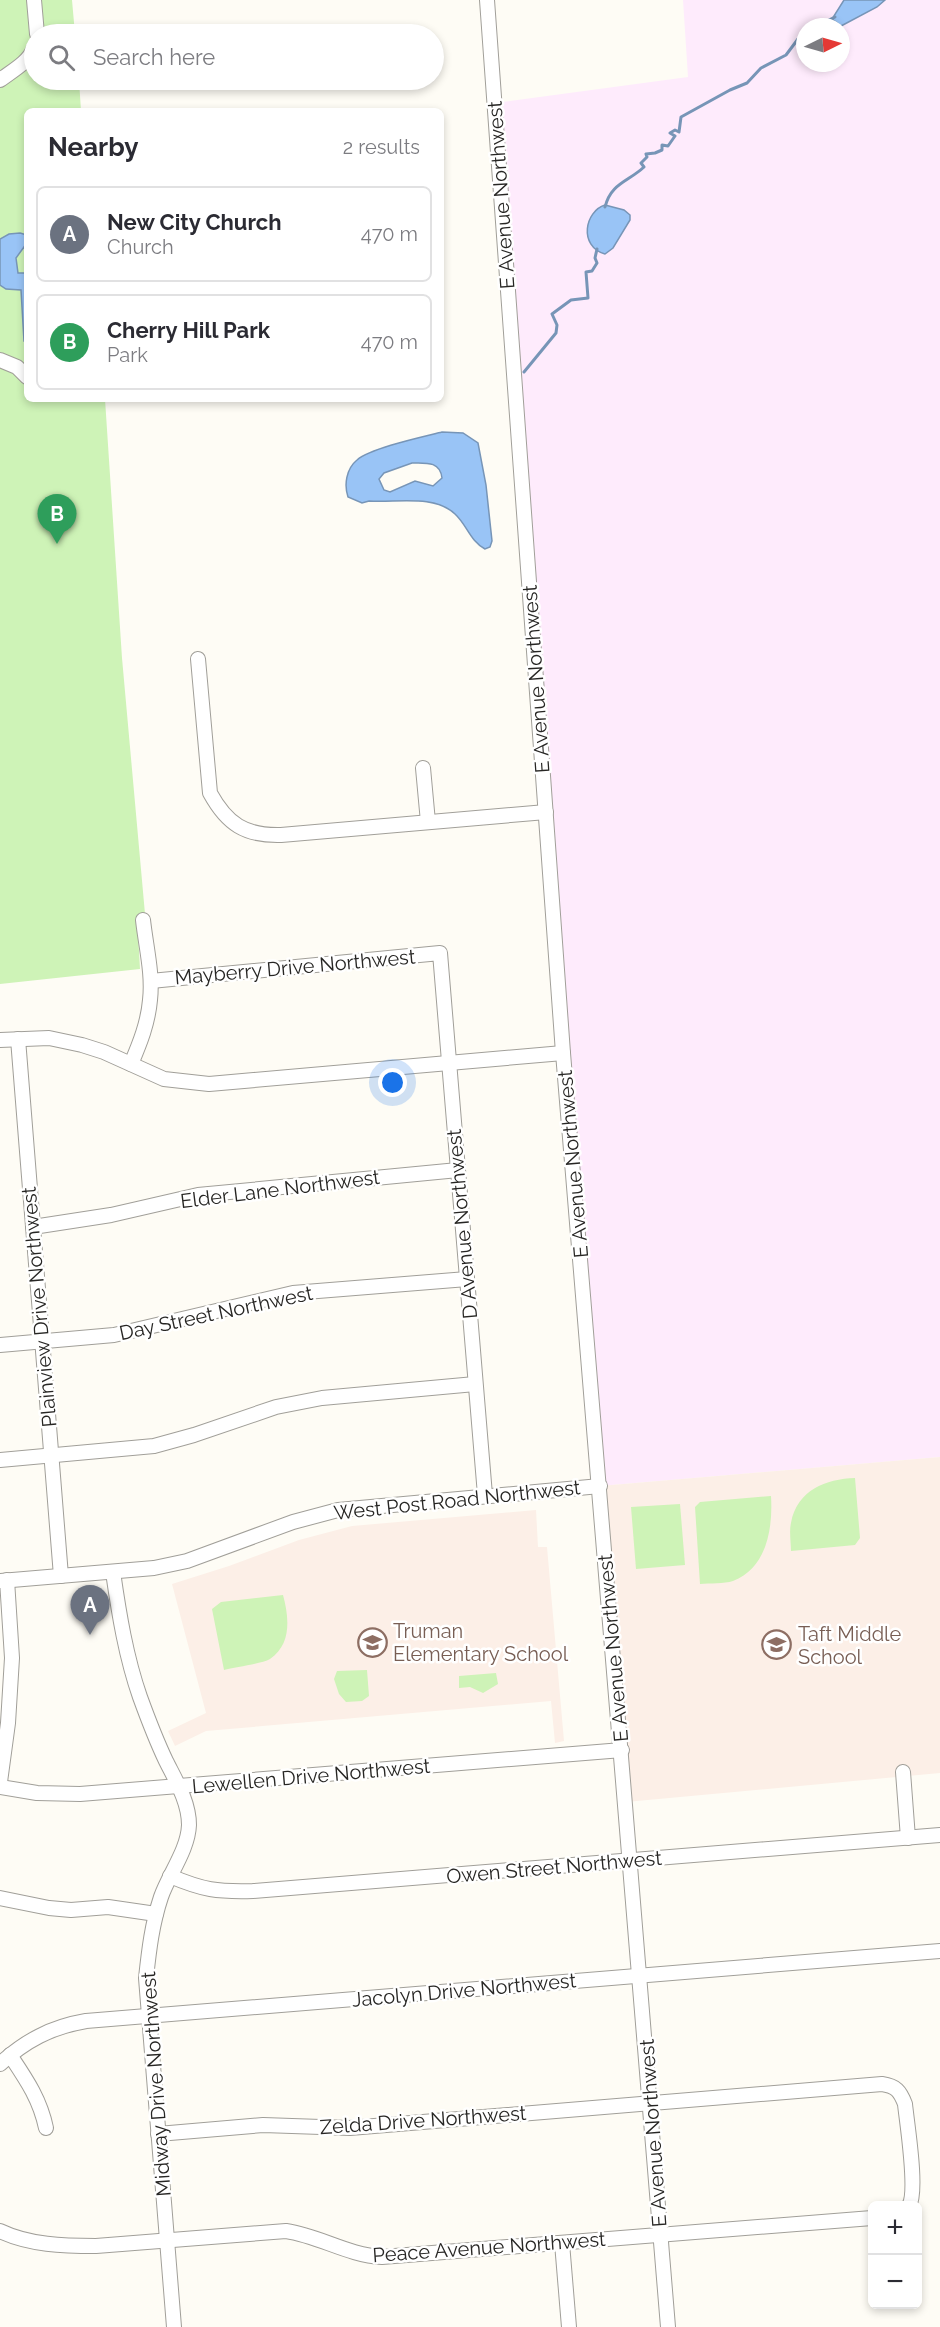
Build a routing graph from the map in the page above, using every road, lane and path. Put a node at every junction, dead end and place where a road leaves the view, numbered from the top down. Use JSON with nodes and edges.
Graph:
{"nodes":[{"id":1,"x":34,"y":0,"type":"edge"},
{"id":2,"x":487,"y":0,"type":"edge"},
{"id":3,"x":36,"y":24,"type":"edge"},
{"id":4,"x":24,"y":62,"type":"edge"},
{"id":5,"x":0,"y":80,"type":"edge"},
{"id":6,"x":0,"y":360,"type":"edge"},
{"id":7,"x":24,"y":374,"type":"edge"},
{"id":8,"x":198,"y":659,"type":"dead end"},
{"id":9,"x":423,"y":768,"type":"dead end"},
{"id":10,"x":546,"y":812,"type":"junction"},
{"id":11,"x":428,"y":822,"type":"junction"},
{"id":12,"x":143,"y":920,"type":"dead end"},
{"id":13,"x":440,"y":953,"type":"joint"},
{"id":14,"x":151,"y":981,"type":"junction"},
{"id":15,"x":18,"y":1039,"type":"junction"},
{"id":16,"x":0,"y":1040,"type":"edge"},
{"id":17,"x":564,"y":1053,"type":"junction"},
{"id":18,"x":449,"y":1063,"type":"junction"},
{"id":19,"x":131,"y":1064,"type":"junction"},
{"id":20,"x":458,"y":1170,"type":"junction"},
{"id":21,"x":33,"y":1227,"type":"junction"},
{"id":22,"x":467,"y":1279,"type":"junction"},
{"id":23,"x":42,"y":1341,"type":"junction"},
{"id":24,"x":0,"y":1345,"type":"edge"},
{"id":25,"x":476,"y":1384,"type":"junction"},
{"id":26,"x":51,"y":1456,"type":"junction"},
{"id":27,"x":0,"y":1460,"type":"edge"},
{"id":28,"x":600,"y":1486,"type":"junction"},
{"id":29,"x":485,"y":1495,"type":"junction"},
{"id":30,"x":113,"y":1572,"type":"junction"},
{"id":31,"x":61,"y":1576,"type":"junction"},
{"id":32,"x":4,"y":1580,"type":"edge"},
{"id":33,"x":622,"y":1750,"type":"junction"},
{"id":34,"x":903,"y":1772,"type":"dead end"},
{"id":35,"x":0,"y":1782,"type":"edge"},
{"id":36,"x":0,"y":1787,"type":"edge"},
{"id":37,"x":179,"y":1787,"type":"junction"},
{"id":38,"x":940,"y":1835,"type":"edge"},
{"id":39,"x":908,"y":1838,"type":"junction"},
{"id":40,"x":631,"y":1861,"type":"junction"},
{"id":41,"x":170,"y":1876,"type":"junction"},
{"id":42,"x":0,"y":1898,"type":"edge"},
{"id":43,"x":156,"y":1914,"type":"junction"},
{"id":44,"x":940,"y":1951,"type":"edge"},
{"id":45,"x":641,"y":1976,"type":"junction"},
{"id":46,"x":149,"y":2016,"type":"junction"},
{"id":47,"x":5,"y":2060,"type":"edge"},
{"id":48,"x":651,"y":2103,"type":"junction"},
{"id":49,"x":46,"y":2128,"type":"dead end"},
{"id":50,"x":158,"y":2134,"type":"junction"},
{"id":51,"x":912,"y":2201,"type":"edge"},
{"id":52,"x":868,"y":2217,"type":"edge"},
{"id":53,"x":0,"y":2231,"type":"edge"},
{"id":54,"x":661,"y":2235,"type":"junction"},
{"id":55,"x":167,"y":2241,"type":"junction"},
{"id":56,"x":562,"y":2243,"type":"junction"},
{"id":57,"x":174,"y":2327,"type":"edge"},
{"id":58,"x":569,"y":2327,"type":"edge"},
{"id":59,"x":668,"y":2327,"type":"edge"}],
"edges":[{"from":1,"to":3,"type":"street"},
{"from":2,"to":10,"type":"street","name":"E Avenue Northwest"},
{"from":4,"to":5,"type":"street"},
{"from":6,"to":7,"type":"street"},
{"from":8,"to":11,"type":"street"},
{"from":9,"to":11,"type":"street"},
{"from":10,"to":11,"type":"street"},
{"from":10,"to":17,"type":"street","name":"E Avenue Northwest"},
{"from":12,"to":14,"type":"street"},
{"from":13,"to":14,"type":"street","name":"Mayberry Drive Northwest"},
{"from":13,"to":18,"type":"street","name":"D Avenue Northwest"},
{"from":14,"to":19,"type":"street"},
{"from":15,"to":16,"type":"street"},
{"from":15,"to":19,"type":"street"},
{"from":15,"to":21,"type":"street","name":"Plainview Drive Northwest"},
{"from":17,"to":18,"type":"street"},
{"from":17,"to":28,"type":"street","name":"E Avenue Northwest"},
{"from":18,"to":19,"type":"street"},
{"from":18,"to":20,"type":"street","name":"D Avenue Northwest"},
{"from":20,"to":21,"type":"street","name":"Elder Lane Northwest"},
{"from":20,"to":22,"type":"street","name":"D Avenue Northwest"},
{"from":21,"to":23,"type":"street","name":"Plainview Drive Northwest"},
{"from":22,"to":23,"type":"street","name":"Day Street Northwest"},
{"from":22,"to":25,"type":"street","name":"D Avenue Northwest"},
{"from":23,"to":24,"type":"street","name":"Day Street Northwest"},
{"from":23,"to":26,"type":"street","name":"Plainview Drive Northwest"},
{"from":25,"to":26,"type":"street"},
{"from":25,"to":29,"type":"street","name":"D Avenue Northwest"},
{"from":26,"to":27,"type":"street"},
{"from":26,"to":31,"type":"street","name":"Plainview Drive Northwest"},
{"from":28,"to":29,"type":"street","name":"West Post Road Northwest"},
{"from":28,"to":33,"type":"street","name":"E Avenue Northwest"},
{"from":29,"to":30,"type":"street","name":"West Post Road Northwest"},
{"from":30,"to":31,"type":"street","name":"West Post Road Northwest"},
{"from":30,"to":37,"type":"street","name":"Midway Drive Northwest"},
{"from":31,"to":32,"type":"street","name":"West Post Road Northwest"},
{"from":32,"to":35,"type":"street"},
{"from":33,"to":37,"type":"street","name":"Lewellen Drive Northwest"},
{"from":33,"to":40,"type":"street","name":"E Avenue Northwest"},
{"from":34,"to":39,"type":"street"},
{"from":36,"to":37,"type":"street","name":"Lewellen Drive Northwest"},
{"from":37,"to":41,"type":"street","name":"Midway Drive Northwest"},
{"from":38,"to":39,"type":"street","name":"Owen Street Northwest"},
{"from":39,"to":40,"type":"street","name":"Owen Street Northwest"},
{"from":40,"to":41,"type":"street","name":"Owen Street Northwest"},
{"from":40,"to":45,"type":"street","name":"E Avenue Northwest"},
{"from":41,"to":43,"type":"street","name":"Midway Drive Northwest"},
{"from":42,"to":43,"type":"street"},
{"from":43,"to":46,"type":"street","name":"Midway Drive Northwest"},
{"from":44,"to":45,"type":"street","name":"Jacolyn Drive Northwest"},
{"from":45,"to":46,"type":"street","name":"Jacolyn Drive Northwest"},
{"from":45,"to":48,"type":"street","name":"E Avenue Northwest"},
{"from":46,"to":47,"type":"street","name":"Jacolyn Drive Northwest"},
{"from":46,"to":50,"type":"street","name":"Midway Drive Northwest"},
{"from":47,"to":49,"type":"street"},
{"from":48,"to":50,"type":"street","name":"Zelda Drive Northwest"},
{"from":48,"to":51,"type":"street","name":"Zelda Drive Northwest"},
{"from":48,"to":54,"type":"street","name":"E Avenue Northwest"},
{"from":50,"to":55,"type":"street","name":"Midway Drive Northwest"},
{"from":52,"to":54,"type":"street","name":"Peace Avenue Northwest"},
{"from":53,"to":55,"type":"street","name":"Peace Avenue Northwest"},
{"from":54,"to":56,"type":"street","name":"Peace Avenue Northwest"},
{"from":54,"to":59,"type":"street","name":"E Avenue Northwest"},
{"from":55,"to":56,"type":"street","name":"Peace Avenue Northwest"},
{"from":55,"to":57,"type":"street","name":"Midway Drive Northwest"},
{"from":56,"to":58,"type":"street"}]}
